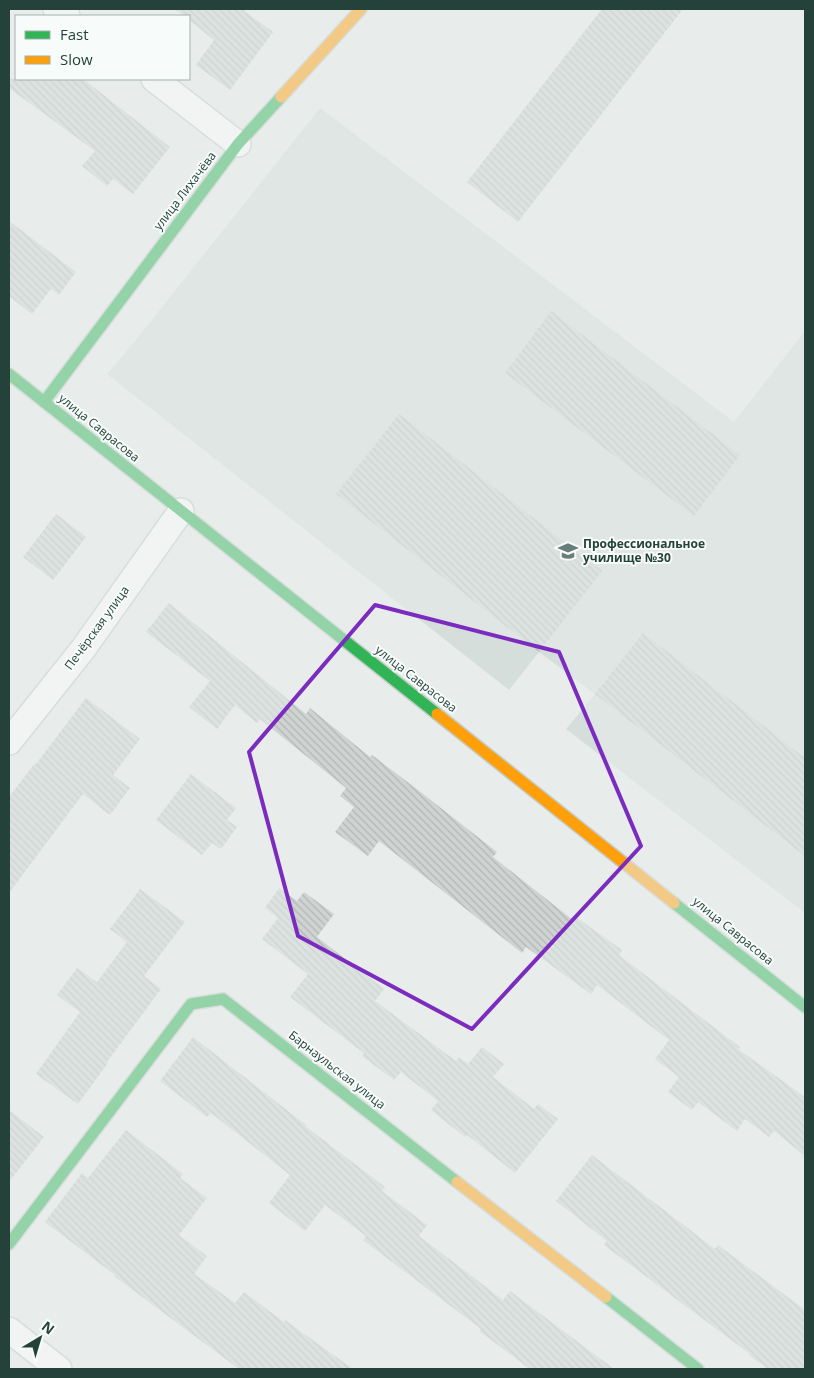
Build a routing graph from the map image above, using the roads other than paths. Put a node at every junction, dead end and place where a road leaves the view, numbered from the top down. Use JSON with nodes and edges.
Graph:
{"nodes":[{"id":1,"x":360,"y":9,"type":"edge"},
{"id":2,"x":155,"y":80,"type":"edge"},
{"id":3,"x":238,"y":144,"type":"junction"},
{"id":4,"x":9,"y":374,"type":"edge"},
{"id":5,"x":44,"y":402,"type":"junction"},
{"id":6,"x":180,"y":511,"type":"junction"},
{"id":7,"x":9,"y":742,"type":"edge"},
{"id":8,"x":805,"y":1007,"type":"edge"},
{"id":9,"x":9,"y":1244,"type":"edge"},
{"id":10,"x":9,"y":1330,"type":"edge"},
{"id":11,"x":59,"y":1369,"type":"edge"},
{"id":12,"x":698,"y":1369,"type":"edge"}],
"edges":[{"from":1,"to":3,"type":"street","name":"улица Лихачёва"},
{"from":2,"to":3,"type":"street"},
{"from":3,"to":5,"type":"street","name":"улица Лихачёва"},
{"from":4,"to":5,"type":"street","name":"улица Саврасова"},
{"from":5,"to":6,"type":"street","name":"улица Саврасова"},
{"from":6,"to":7,"type":"street","name":"Печёрская улица"},
{"from":6,"to":8,"type":"street","name":"улица Саврасова"},
{"from":9,"to":12,"type":"street","name":"Барнаульская улица"},
{"from":10,"to":11,"type":"street"}]}
